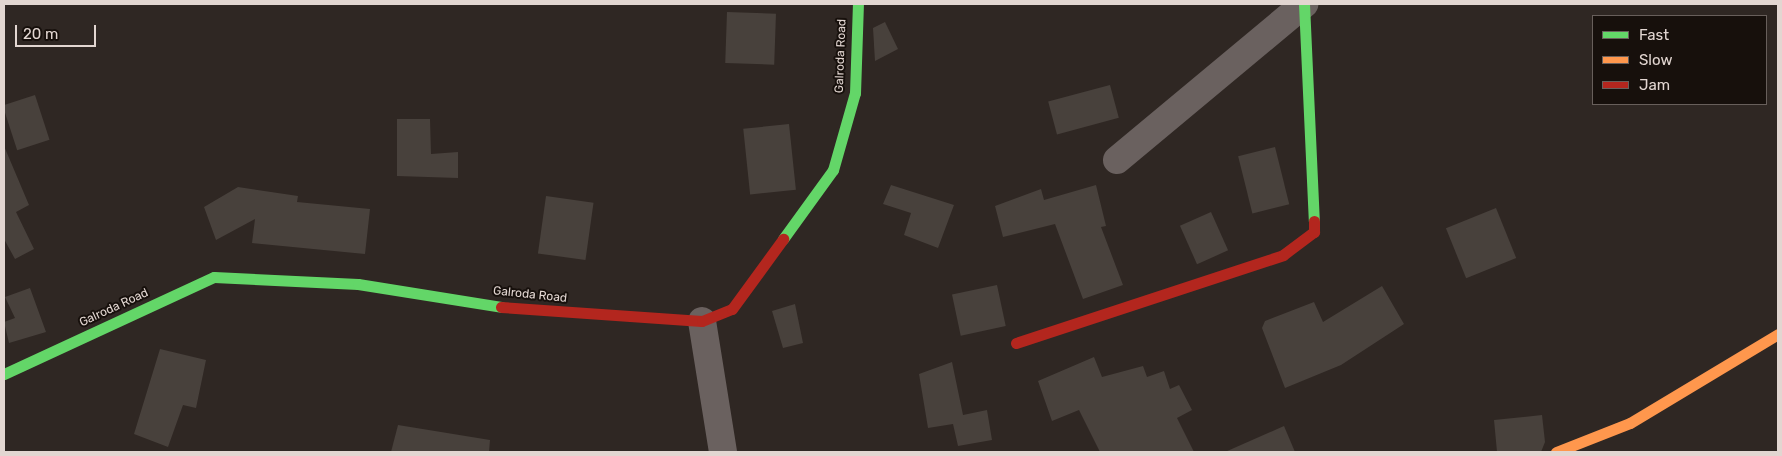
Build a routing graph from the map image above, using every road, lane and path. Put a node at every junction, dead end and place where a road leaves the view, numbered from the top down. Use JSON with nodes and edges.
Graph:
{"nodes":[{"id":1,"x":858,"y":4,"type":"edge"},
{"id":2,"x":1304,"y":4,"type":"edge"},
{"id":3,"x":1117,"y":160,"type":"dead end"},
{"id":4,"x":702,"y":322,"type":"junction"},
{"id":5,"x":1778,"y":334,"type":"edge"},
{"id":6,"x":1016,"y":343,"type":"dead end"},
{"id":7,"x":4,"y":374,"type":"edge"},
{"id":8,"x":723,"y":452,"type":"edge"},
{"id":9,"x":1556,"y":452,"type":"edge"}],
"edges":[{"from":1,"to":4,"type":"street","name":"Galroda Road"},
{"from":2,"to":3,"type":"street"},
{"from":2,"to":6,"type":"street"},
{"from":4,"to":7,"type":"street","name":"Galroda Road"},
{"from":4,"to":8,"type":"street"},
{"from":5,"to":9,"type":"street"}]}
